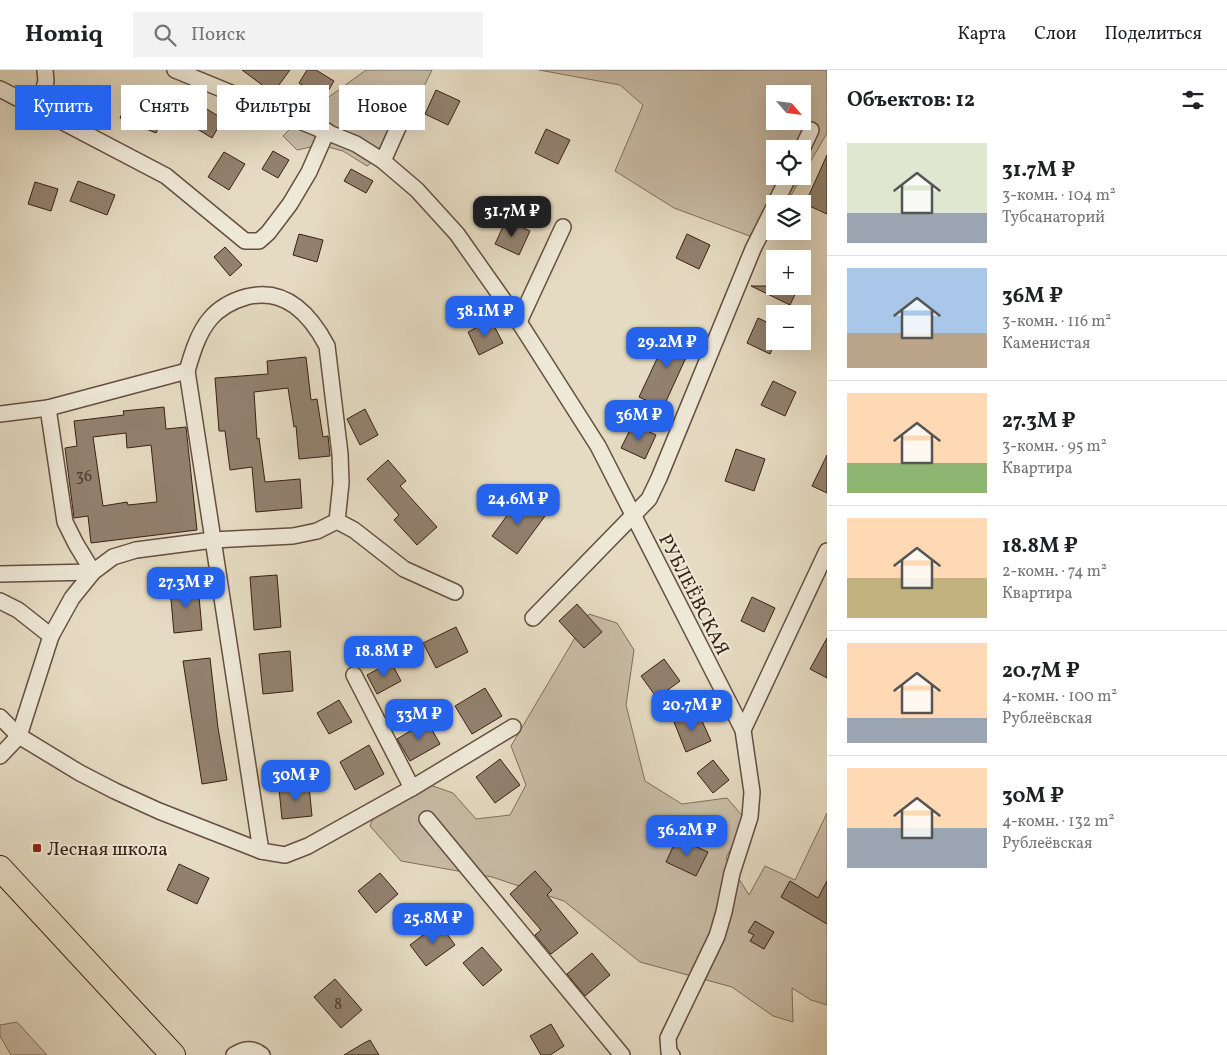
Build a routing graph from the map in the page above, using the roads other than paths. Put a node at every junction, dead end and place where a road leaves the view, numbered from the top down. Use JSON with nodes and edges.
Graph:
{"nodes":[{"id":1,"x":45,"y":70,"type":"edge"},
{"id":2,"x":175,"y":70,"type":"edge"},
{"id":3,"x":45,"y":85,"type":"edge"},
{"id":4,"x":0,"y":89,"type":"edge"},
{"id":5,"x":15,"y":97,"type":"edge"},
{"id":6,"x":78,"y":130,"type":"edge"},
{"id":7,"x":397,"y":130,"type":"edge"},
{"id":8,"x":811,"y":130,"type":"dead end"},
{"id":9,"x":326,"y":131,"type":"junction"},
{"id":10,"x":806,"y":140,"type":"edge"},
{"id":11,"x":383,"y":161,"type":"junction"},
{"id":12,"x":766,"y":223,"type":"edge"},
{"id":13,"x":563,"y":227,"type":"dead end"},
{"id":14,"x":519,"y":322,"type":"junction"},
{"id":15,"x":187,"y":371,"type":"junction"},
{"id":16,"x":48,"y":408,"type":"junction"},
{"id":17,"x":0,"y":414,"type":"edge"},
{"id":18,"x":634,"y":516,"type":"junction"},
{"id":19,"x":337,"y":522,"type":"junction"},
{"id":20,"x":213,"y":540,"type":"junction"},
{"id":21,"x":827,"y":551,"type":"edge"},
{"id":22,"x":93,"y":572,"type":"junction"},
{"id":23,"x":0,"y":574,"type":"edge"},
{"id":24,"x":455,"y":592,"type":"dead end"},
{"id":25,"x":0,"y":601,"type":"edge"},
{"id":26,"x":533,"y":618,"type":"dead end"},
{"id":27,"x":51,"y":636,"type":"junction"},
{"id":28,"x":354,"y":675,"type":"dead end"},
{"id":29,"x":0,"y":717,"type":"edge"},
{"id":30,"x":513,"y":727,"type":"dead end"},
{"id":31,"x":743,"y":730,"type":"junction"},
{"id":32,"x":19,"y":736,"type":"junction"},
{"id":33,"x":0,"y":756,"type":"edge"},
{"id":34,"x":412,"y":788,"type":"junction"},
{"id":35,"x":427,"y":819,"type":"dead end"},
{"id":36,"x":261,"y":851,"type":"junction"},
{"id":37,"x":0,"y":868,"type":"edge"},
{"id":38,"x":173,"y":1055,"type":"edge"},
{"id":39,"x":234,"y":1055,"type":"edge"},
{"id":40,"x":262,"y":1055,"type":"edge"},
{"id":41,"x":622,"y":1055,"type":"edge"},
{"id":42,"x":672,"y":1055,"type":"edge"}],
"edges":[{"from":1,"to":3,"type":"street"},
{"from":2,"to":9,"type":"street","name":"РУБЛЕЁВСКАЯ"},
{"from":4,"to":5,"type":"street"},
{"from":6,"to":9,"type":"street"},
{"from":7,"to":11,"type":"street"},
{"from":8,"to":10,"type":"street"},
{"from":9,"to":11,"type":"street","name":"РУБЛЕЁВСКАЯ"},
{"from":11,"to":14,"type":"street","name":"РУБЛЕЁВСКАЯ"},
{"from":12,"to":18,"type":"street"},
{"from":13,"to":14,"type":"street"},
{"from":14,"to":18,"type":"street","name":"РУБЛЕЁВСКАЯ"},
{"from":15,"to":16,"type":"street"},
{"from":15,"to":19,"type":"street"},
{"from":15,"to":20,"type":"street"},
{"from":16,"to":17,"type":"street"},
{"from":16,"to":22,"type":"street"},
{"from":18,"to":26,"type":"street"},
{"from":18,"to":31,"type":"street","name":"РУБЛЕЁВСКАЯ"},
{"from":19,"to":20,"type":"street"},
{"from":19,"to":24,"type":"street"},
{"from":20,"to":22,"type":"street"},
{"from":20,"to":36,"type":"street"},
{"from":21,"to":31,"type":"street"},
{"from":22,"to":23,"type":"street"},
{"from":22,"to":27,"type":"street"},
{"from":25,"to":27,"type":"street"},
{"from":27,"to":32,"type":"street"},
{"from":28,"to":34,"type":"street"},
{"from":29,"to":32,"type":"street"},
{"from":30,"to":34,"type":"street"},
{"from":31,"to":42,"type":"street","name":"РУБЛЕЁВСКАЯ"},
{"from":32,"to":33,"type":"street"},
{"from":32,"to":36,"type":"street"},
{"from":34,"to":36,"type":"street"},
{"from":35,"to":41,"type":"street"},
{"from":37,"to":38,"type":"main road"},
{"from":39,"to":40,"type":"street"}]}
